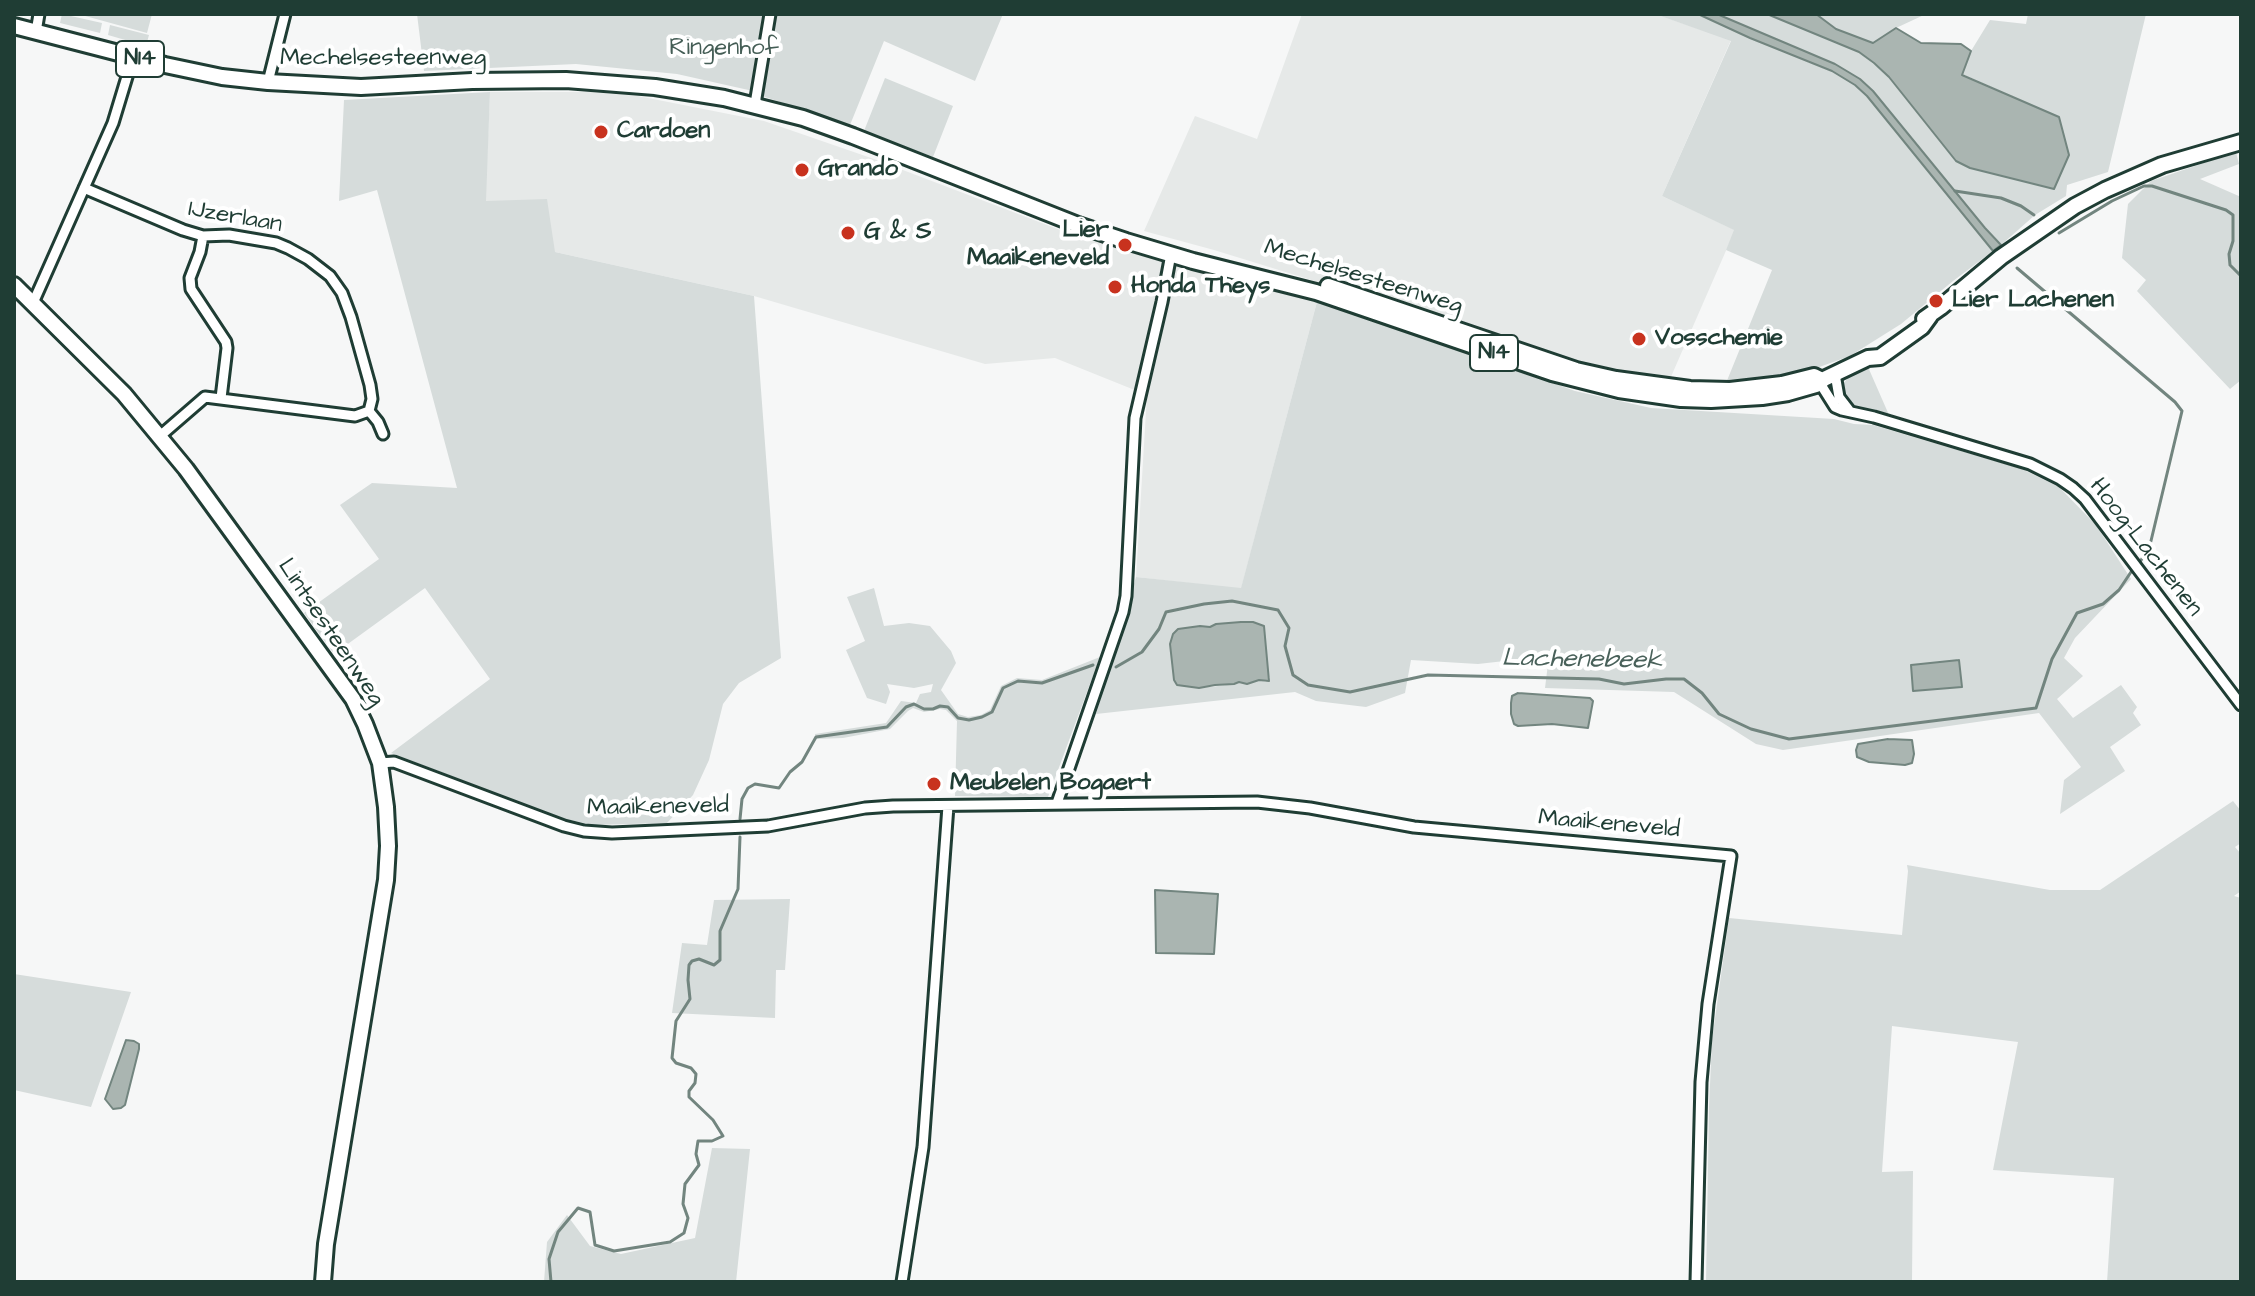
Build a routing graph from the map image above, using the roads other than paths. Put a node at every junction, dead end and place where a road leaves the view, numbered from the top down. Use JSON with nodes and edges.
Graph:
{"nodes":[{"id":1,"x":39,"y":14,"type":"edge"},
{"id":2,"x":285,"y":14,"type":"edge"},
{"id":3,"x":770,"y":14,"type":"edge"},
{"id":4,"x":14,"y":26,"type":"edge"},
{"id":5,"x":36,"y":32,"type":"junction"},
{"id":6,"x":133,"y":57,"type":"junction"},
{"id":7,"x":268,"y":82,"type":"junction"},
{"id":8,"x":756,"y":108,"type":"junction"},
{"id":9,"x":2241,"y":142,"type":"edge"},
{"id":10,"x":84,"y":188,"type":"junction"},
{"id":11,"x":203,"y":236,"type":"junction"},
{"id":12,"x":1171,"y":254,"type":"junction"},
{"id":13,"x":14,"y":285,"type":"edge"},
{"id":14,"x":33,"y":303,"type":"junction"},
{"id":15,"x":1828,"y":377,"type":"junction"},
{"id":16,"x":221,"y":398,"type":"junction"},
{"id":17,"x":369,"y":411,"type":"junction"},
{"id":18,"x":383,"y":434,"type":"dead end"},
{"id":19,"x":160,"y":436,"type":"junction"},
{"id":20,"x":2241,"y":705,"type":"edge"},
{"id":21,"x":380,"y":763,"type":"junction"},
{"id":22,"x":1057,"y":803,"type":"junction"},
{"id":23,"x":948,"y":806,"type":"junction"},
{"id":24,"x":323,"y":1282,"type":"edge"},
{"id":25,"x":902,"y":1282,"type":"edge"},
{"id":26,"x":1696,"y":1282,"type":"edge"}],
"edges":[{"from":1,"to":5,"type":"street"},
{"from":2,"to":7,"type":"street"},
{"from":3,"to":8,"type":"street"},
{"from":4,"to":5,"type":"main road","name":"Mechelsesteenweg","number":"N14"},
{"from":5,"to":6,"type":"main road","name":"Mechelsesteenweg","number":"N14"},
{"from":6,"to":7,"type":"main road","name":"Mechelsesteenweg","number":"N14"},
{"from":6,"to":10,"type":"street"},
{"from":7,"to":8,"type":"main road","name":"Mechelsesteenweg","number":"N14"},
{"from":8,"to":12,"type":"main road","name":"Mechelsesteenweg","number":"N14"},
{"from":9,"to":15,"type":"main road","name":"Mechelsesteenweg","number":"N14"},
{"from":10,"to":11,"type":"street","name":"IJzerlaan"},
{"from":10,"to":14,"type":"street"},
{"from":11,"to":16,"type":"street"},
{"from":11,"to":17,"type":"street","name":"IJzerlaan"},
{"from":12,"to":15,"type":"main road","name":"Mechelsesteenweg","number":"N14"},
{"from":12,"to":22,"type":"street"},
{"from":13,"to":14,"type":"main road","name":"Lintsesteenweg"},
{"from":14,"to":19,"type":"main road","name":"Lintsesteenweg"},
{"from":15,"to":20,"type":"street","name":"Hoog-Lachenen"},
{"from":16,"to":17,"type":"street"},
{"from":16,"to":19,"type":"street"},
{"from":17,"to":18,"type":"street","name":"IJzerlaan"},
{"from":19,"to":21,"type":"main road","name":"Lintsesteenweg"},
{"from":21,"to":23,"type":"street","name":"Maaikeneveld"},
{"from":21,"to":24,"type":"main road","name":"Lintsesteenweg"},
{"from":22,"to":23,"type":"street","name":"Maaikeneveld"},
{"from":22,"to":26,"type":"street","name":"Maaikeneveld"},
{"from":23,"to":25,"type":"street"}]}
